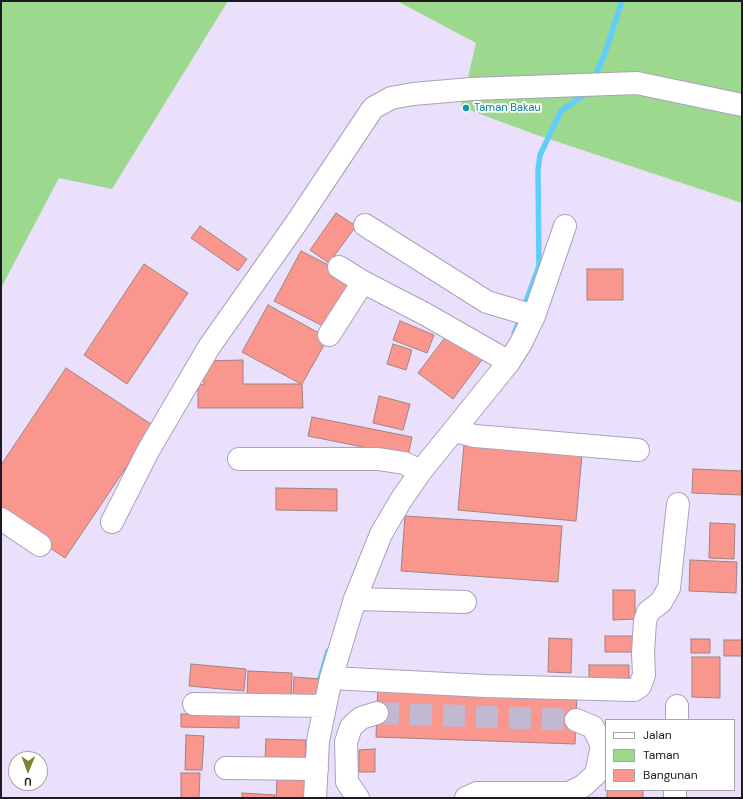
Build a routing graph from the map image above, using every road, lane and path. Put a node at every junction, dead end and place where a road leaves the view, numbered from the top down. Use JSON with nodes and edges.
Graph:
{"nodes":[{"id":1,"x":742,"y":105,"type":"edge"},
{"id":2,"x":365,"y":225,"type":"dead end"},
{"id":3,"x":566,"y":226,"type":"dead end"},
{"id":4,"x":338,"y":267,"type":"dead end"},
{"id":5,"x":363,"y":282,"type":"junction"},
{"id":6,"x":534,"y":316,"type":"junction"},
{"id":7,"x":329,"y":335,"type":"dead end"},
{"id":8,"x":509,"y":362,"type":"junction"},
{"id":9,"x":455,"y":431,"type":"junction"},
{"id":10,"x":638,"y":450,"type":"dead end"},
{"id":11,"x":239,"y":459,"type":"dead end"},
{"id":12,"x":421,"y":471,"type":"junction"},
{"id":13,"x":678,"y":504,"type":"dead end"},
{"id":14,"x":1,"y":519,"type":"edge"},
{"id":15,"x":112,"y":522,"type":"dead end"},
{"id":16,"x":40,"y":545,"type":"dead end"},
{"id":17,"x":355,"y":599,"type":"junction"},
{"id":18,"x":465,"y":602,"type":"dead end"},
{"id":19,"x":331,"y":678,"type":"junction"},
{"id":20,"x":194,"y":704,"type":"dead end"},
{"id":21,"x":325,"y":706,"type":"junction"},
{"id":22,"x":377,"y":713,"type":"tunnel mouth"},
{"id":23,"x":576,"y":720,"type":"tunnel mouth"},
{"id":24,"x":226,"y":768,"type":"dead end"},
{"id":25,"x":317,"y":769,"type":"junction"},
{"id":26,"x":570,"y":795,"type":"edge"},
{"id":27,"x":315,"y":798,"type":"edge"},
{"id":28,"x":358,"y":798,"type":"edge"},
{"id":29,"x":466,"y":798,"type":"edge"}],
"edges":[{"from":1,"to":15,"type":"street"},
{"from":2,"to":6,"type":"street"},
{"from":3,"to":6,"type":"street"},
{"from":4,"to":5,"type":"street"},
{"from":5,"to":7,"type":"street"},
{"from":5,"to":8,"type":"street"},
{"from":6,"to":8,"type":"street"},
{"from":8,"to":9,"type":"street"},
{"from":9,"to":10,"type":"street"},
{"from":9,"to":12,"type":"street"},
{"from":11,"to":12,"type":"street"},
{"from":12,"to":17,"type":"street"},
{"from":13,"to":19,"type":"street"},
{"from":14,"to":16,"type":"street"},
{"from":17,"to":18,"type":"street"},
{"from":17,"to":19,"type":"street"},
{"from":19,"to":21,"type":"street"},
{"from":20,"to":21,"type":"street"},
{"from":21,"to":25,"type":"street"},
{"from":22,"to":28,"type":"street"},
{"from":23,"to":26,"type":"street"},
{"from":24,"to":25,"type":"street"},
{"from":25,"to":27,"type":"street"},
{"from":26,"to":29,"type":"street"}]}
